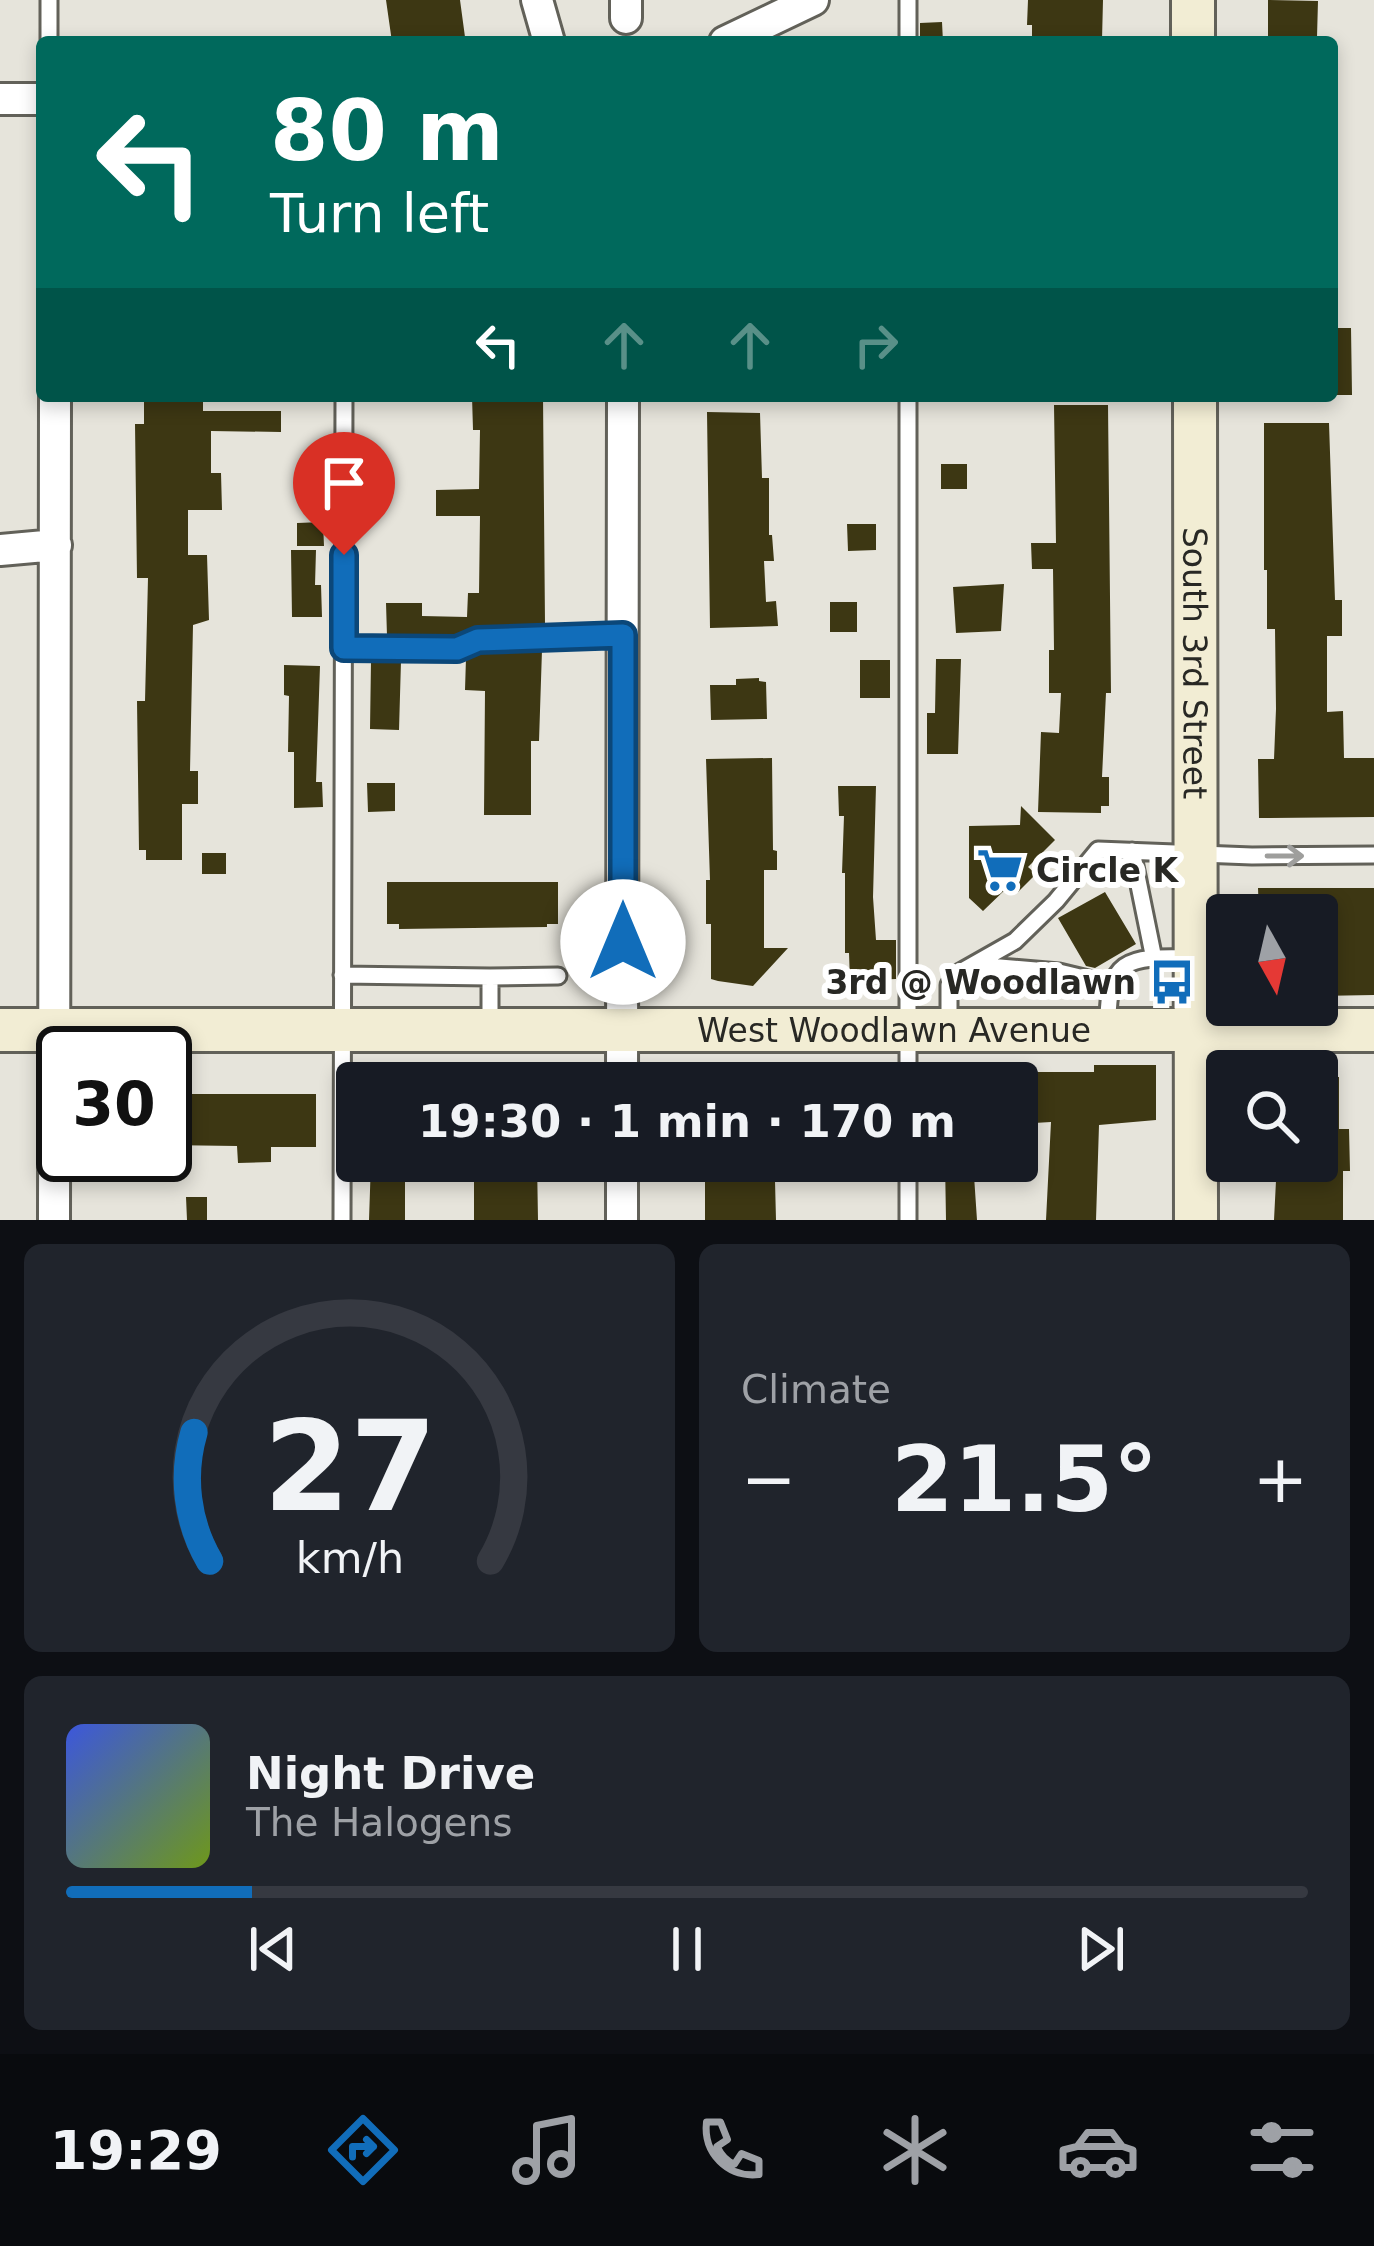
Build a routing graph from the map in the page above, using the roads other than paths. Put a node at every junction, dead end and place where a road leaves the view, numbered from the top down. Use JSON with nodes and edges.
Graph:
{"nodes":[{"id":1,"x":49,"y":0,"type":"edge"},
{"id":2,"x":537,"y":0,"type":"edge"},
{"id":3,"x":813,"y":0,"type":"edge"},
{"id":4,"x":908,"y":0,"type":"edge"},
{"id":5,"x":1193,"y":0,"type":"edge"},
{"id":6,"x":49,"y":36,"type":"edge"},
{"id":7,"x":547,"y":36,"type":"edge"},
{"id":8,"x":737,"y":36,"type":"edge"},
{"id":9,"x":908,"y":36,"type":"edge"},
{"id":10,"x":1193,"y":36,"type":"edge"},
{"id":11,"x":0,"y":99,"type":"edge"},
{"id":12,"x":36,"y":99,"type":"edge"},
{"id":13,"x":55,"y":402,"type":"edge"},
{"id":14,"x":344,"y":402,"type":"edge"},
{"id":15,"x":623,"y":402,"type":"edge"},
{"id":16,"x":908,"y":402,"type":"edge"},
{"id":17,"x":1195,"y":402,"type":"edge"},
{"id":18,"x":56,"y":545,"type":"junction"},
{"id":19,"x":0,"y":550,"type":"edge"},
{"id":20,"x":623,"y":635,"type":"junction"},
{"id":21,"x":344,"y":648,"type":"junction"},
{"id":22,"x":1132,"y":851,"type":"junction"},
{"id":23,"x":1196,"y":854,"type":"junction"},
{"id":24,"x":1374,"y":855,"type":"edge"},
{"id":25,"x":1174,"y":959,"type":"junction"},
{"id":26,"x":975,"y":964,"type":"junction"},
{"id":27,"x":342,"y":975,"type":"junction"},
{"id":28,"x":558,"y":976,"type":"dead end"},
{"id":29,"x":490,"y":977,"type":"junction"},
{"id":30,"x":1109,"y":984,"type":"junction"},
{"id":31,"x":54,"y":1026,"type":"edge"},
{"id":32,"x":623,"y":1029,"type":"junction"},
{"id":33,"x":928,"y":1029,"type":"junction"},
{"id":34,"x":1108,"y":1029,"type":"junction"},
{"id":35,"x":1194,"y":1029,"type":"junction"},
{"id":36,"x":0,"y":1030,"type":"edge"},
{"id":37,"x":36,"y":1030,"type":"edge"},
{"id":38,"x":192,"y":1030,"type":"edge"},
{"id":39,"x":341,"y":1030,"type":"junction"},
{"id":40,"x":490,"y":1030,"type":"junction"},
{"id":41,"x":1374,"y":1030,"type":"edge"},
{"id":42,"x":622,"y":1062,"type":"edge"},
{"id":43,"x":916,"y":1062,"type":"edge"},
{"id":44,"x":54,"y":1182,"type":"edge"},
{"id":45,"x":622,"y":1182,"type":"edge"},
{"id":46,"x":908,"y":1182,"type":"edge"},
{"id":47,"x":54,"y":1220,"type":"edge"},
{"id":48,"x":342,"y":1220,"type":"edge"},
{"id":49,"x":622,"y":1220,"type":"edge"},
{"id":50,"x":908,"y":1220,"type":"edge"},
{"id":51,"x":1196,"y":1220,"type":"edge"}],
"edges":[{"from":1,"to":6,"type":"lane"},
{"from":2,"to":7,"type":"street"},
{"from":3,"to":8,"type":"street"},
{"from":4,"to":9,"type":"lane"},
{"from":5,"to":10,"type":"main road"},
{"from":11,"to":12,"type":"street"},
{"from":13,"to":18,"type":"street"},
{"from":14,"to":21,"type":"lane"},
{"from":15,"to":20,"type":"street"},
{"from":16,"to":33,"type":"lane"},
{"from":17,"to":23,"type":"main road","name":"South 3rd Street"},
{"from":18,"to":19,"type":"street"},
{"from":18,"to":31,"type":"street"},
{"from":20,"to":21,"type":"lane"},
{"from":20,"to":32,"type":"street"},
{"from":21,"to":27,"type":"lane"},
{"from":22,"to":23,"type":"lane"},
{"from":22,"to":25,"type":"lane"},
{"from":22,"to":26,"type":"lane"},
{"from":23,"to":24,"type":"lane","one_way":true},
{"from":23,"to":25,"type":"main road","name":"South 3rd Street"},
{"from":25,"to":30,"type":"lane"},
{"from":25,"to":35,"type":"main road","name":"South 3rd Street"},
{"from":26,"to":30,"type":"lane"},
{"from":26,"to":33,"type":"lane"},
{"from":27,"to":29,"type":"lane"},
{"from":27,"to":39,"type":"lane"},
{"from":28,"to":29,"type":"lane"},
{"from":29,"to":40,"type":"lane"},
{"from":30,"to":34,"type":"lane"},
{"from":32,"to":33,"type":"main road","name":"West Woodlawn Avenue"},
{"from":32,"to":40,"type":"main road","name":"West Woodlawn Avenue"},
{"from":32,"to":42,"type":"street"},
{"from":33,"to":34,"type":"main road","name":"West Woodlawn Avenue"},
{"from":33,"to":43,"type":"lane"},
{"from":34,"to":35,"type":"main road","name":"West Woodlawn Avenue"},
{"from":35,"to":41,"type":"main road","name":"West Woodlawn Avenue"},
{"from":35,"to":51,"type":"main road","name":"South 3rd Street"},
{"from":36,"to":37,"type":"main road","name":"West Woodlawn Avenue"},
{"from":38,"to":39,"type":"main road","name":"West Woodlawn Avenue"},
{"from":39,"to":40,"type":"main road","name":"West Woodlawn Avenue"},
{"from":39,"to":48,"type":"lane"},
{"from":44,"to":47,"type":"street"},
{"from":45,"to":49,"type":"street"},
{"from":46,"to":50,"type":"lane"}]}
